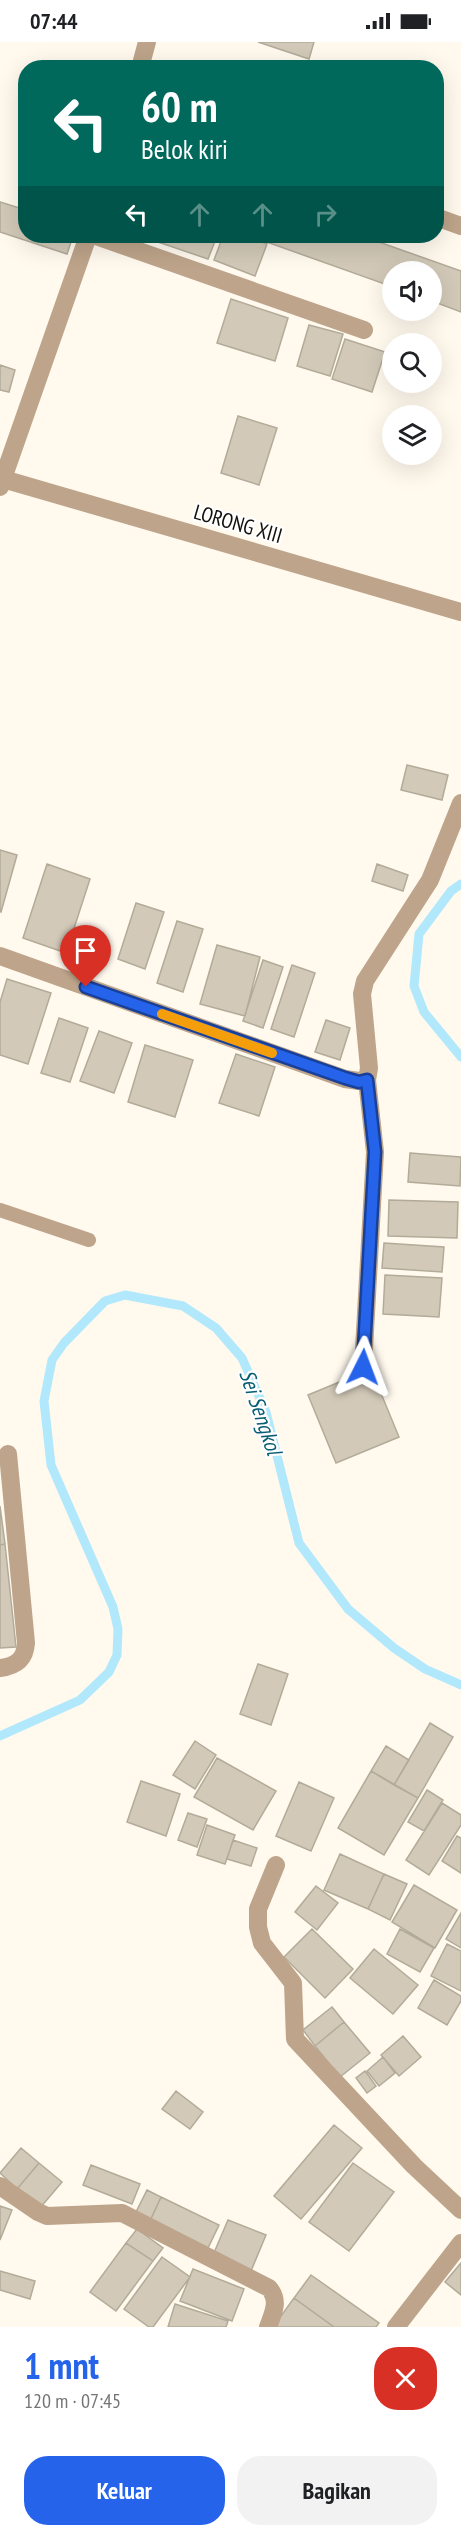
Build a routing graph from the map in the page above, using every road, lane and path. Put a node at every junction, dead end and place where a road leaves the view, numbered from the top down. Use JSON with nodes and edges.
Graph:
{"nodes":[{"id":1,"x":147,"y":42,"type":"edge"},
{"id":2,"x":142,"y":60,"type":"edge"},
{"id":3,"x":444,"y":220,"type":"edge"},
{"id":4,"x":461,"y":226,"type":"edge"},
{"id":5,"x":86,"y":243,"type":"edge"},
{"id":6,"x":116,"y":243,"type":"edge"},
{"id":7,"x":364,"y":330,"type":"dead end"},
{"id":8,"x":1,"y":483,"type":"edge"},
{"id":9,"x":461,"y":612,"type":"edge"},
{"id":10,"x":461,"y":803,"type":"edge"},
{"id":11,"x":0,"y":956,"type":"edge"},
{"id":12,"x":367,"y":1080,"type":"junction"},
{"id":13,"x":0,"y":1210,"type":"edge"},
{"id":14,"x":89,"y":1240,"type":"dead end"},
{"id":15,"x":363,"y":1367,"type":"dead end"},
{"id":16,"x":3,"y":1453,"type":"edge"},
{"id":17,"x":0,"y":1668,"type":"edge"},
{"id":18,"x":276,"y":1865,"type":"dead end"},
{"id":19,"x":0,"y":2186,"type":"edge"},
{"id":20,"x":461,"y":2210,"type":"edge"},
{"id":21,"x":461,"y":2243,"type":"edge"},
{"id":22,"x":268,"y":2327,"type":"edge"},
{"id":23,"x":396,"y":2327,"type":"edge"}],
"edges":[{"from":1,"to":2,"type":"street"},
{"from":3,"to":4,"type":"street"},
{"from":5,"to":8,"type":"street"},
{"from":6,"to":7,"type":"street"},
{"from":8,"to":9,"type":"street","name":"LORONG XIII"},
{"from":10,"to":12,"type":"street"},
{"from":11,"to":12,"type":"street"},
{"from":12,"to":15,"type":"street"},
{"from":13,"to":14,"type":"lane"},
{"from":16,"to":17,"type":"street"},
{"from":18,"to":20,"type":"street"},
{"from":19,"to":22,"type":"street"},
{"from":21,"to":23,"type":"street"}]}
